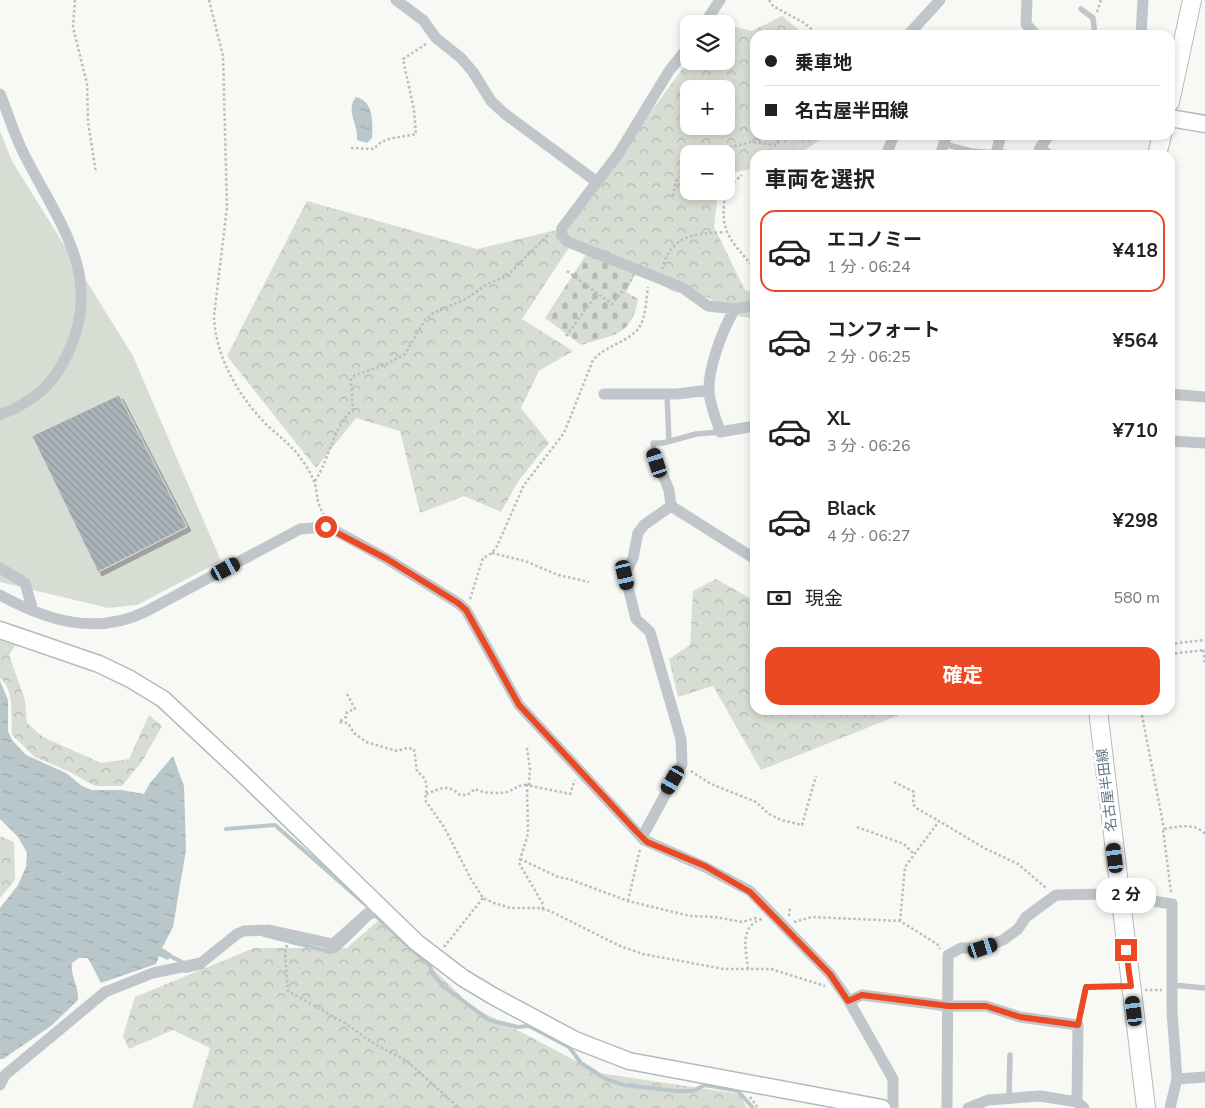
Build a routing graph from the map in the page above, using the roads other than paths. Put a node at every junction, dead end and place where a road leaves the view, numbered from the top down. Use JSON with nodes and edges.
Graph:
{"nodes":[{"id":1,"x":396,"y":0,"type":"edge"},
{"id":2,"x":720,"y":0,"type":"edge"},
{"id":3,"x":940,"y":0,"type":"edge"},
{"id":4,"x":1027,"y":0,"type":"edge"},
{"id":5,"x":1143,"y":0,"type":"edge"},
{"id":6,"x":1192,"y":0,"type":"edge"},
{"id":7,"x":1081,"y":9,"type":"dead end"},
{"id":8,"x":710,"y":15,"type":"edge"},
{"id":9,"x":913,"y":30,"type":"edge"},
{"id":10,"x":1031,"y":30,"type":"edge"},
{"id":11,"x":1094,"y":30,"type":"edge"},
{"id":12,"x":1142,"y":30,"type":"edge"},
{"id":13,"x":680,"y":57,"type":"edge"},
{"id":14,"x":1175,"y":79,"type":"edge"},
{"id":15,"x":0,"y":94,"type":"edge"},
{"id":16,"x":1175,"y":119,"type":"edge"},
{"id":17,"x":1205,"y":124,"type":"edge"},
{"id":18,"x":944,"y":145,"type":"edge"},
{"id":19,"x":966,"y":150,"type":"edge"},
{"id":20,"x":597,"y":182,"type":"junction"},
{"id":21,"x":750,"y":306,"type":"edge"},
{"id":22,"x":735,"y":309,"type":"junction"},
{"id":23,"x":709,"y":390,"type":"junction"},
{"id":24,"x":604,"y":394,"type":"dead end"},
{"id":25,"x":667,"y":394,"type":"junction"},
{"id":26,"x":1175,"y":394,"type":"edge"},
{"id":27,"x":1205,"y":397,"type":"edge"},
{"id":28,"x":0,"y":415,"type":"edge"},
{"id":29,"x":750,"y":427,"type":"edge"},
{"id":30,"x":720,"y":432,"type":"junction"},
{"id":31,"x":669,"y":441,"type":"junction"},
{"id":32,"x":1175,"y":441,"type":"edge"},
{"id":33,"x":1205,"y":443,"type":"edge"},
{"id":34,"x":654,"y":453,"type":"joint"},
{"id":35,"x":671,"y":506,"type":"junction"},
{"id":36,"x":750,"y":556,"type":"edge"},
{"id":37,"x":0,"y":568,"type":"edge"},
{"id":38,"x":0,"y":595,"type":"edge"},
{"id":39,"x":33,"y":611,"type":"junction"},
{"id":40,"x":0,"y":630,"type":"edge"},
{"id":41,"x":1099,"y":715,"type":"edge"},
{"id":42,"x":643,"y":838,"type":"junction"},
{"id":43,"x":1120,"y":896,"type":"junction"},
{"id":44,"x":378,"y":904,"type":"junction"},
{"id":45,"x":1172,"y":988,"type":"junction"},
{"id":46,"x":1205,"y":988,"type":"edge"},
{"id":47,"x":1131,"y":989,"type":"junction"},
{"id":48,"x":848,"y":1001,"type":"junction"},
{"id":49,"x":948,"y":1006,"type":"junction"},
{"id":50,"x":1078,"y":1025,"type":"junction"},
{"id":51,"x":1010,"y":1055,"type":"dead end"},
{"id":52,"x":1205,"y":1077,"type":"edge"},
{"id":53,"x":1177,"y":1079,"type":"junction"},
{"id":54,"x":0,"y":1085,"type":"edge"},
{"id":55,"x":1009,"y":1098,"type":"junction"},
{"id":56,"x":1080,"y":1105,"type":"edge"},
{"id":57,"x":882,"y":1108,"type":"edge"},
{"id":58,"x":893,"y":1108,"type":"edge"},
{"id":59,"x":947,"y":1108,"type":"edge"},
{"id":60,"x":968,"y":1108,"type":"edge"},
{"id":61,"x":1146,"y":1108,"type":"edge"},
{"id":62,"x":1170,"y":1108,"type":"edge"}],
"edges":[{"from":1,"to":20,"type":"street"},
{"from":2,"to":8,"type":"street"},
{"from":3,"to":9,"type":"street"},
{"from":4,"to":10,"type":"street"},
{"from":5,"to":12,"type":"street"},
{"from":6,"to":14,"type":"main road"},
{"from":7,"to":11,"type":"lane"},
{"from":13,"to":20,"type":"street"},
{"from":15,"to":28,"type":"street"},
{"from":16,"to":17,"type":"street"},
{"from":18,"to":19,"type":"lane"},
{"from":20,"to":22,"type":"street"},
{"from":21,"to":22,"type":"street"},
{"from":22,"to":23,"type":"street"},
{"from":23,"to":25,"type":"street"},
{"from":23,"to":30,"type":"street"},
{"from":24,"to":25,"type":"street"},
{"from":25,"to":31,"type":"lane"},
{"from":26,"to":27,"type":"street"},
{"from":29,"to":30,"type":"street"},
{"from":30,"to":31,"type":"lane"},
{"from":31,"to":34,"type":"lane"},
{"from":32,"to":33,"type":"street"},
{"from":34,"to":35,"type":"street"},
{"from":35,"to":36,"type":"street"},
{"from":35,"to":42,"type":"street"},
{"from":37,"to":39,"type":"street"},
{"from":38,"to":39,"type":"street"},
{"from":39,"to":42,"type":"street"},
{"from":40,"to":44,"type":"street"},
{"from":41,"to":43,"type":"main road","name":"名古屋半田線"},
{"from":42,"to":48,"type":"street"},
{"from":43,"to":45,"type":"street"},
{"from":43,"to":47,"type":"main road","name":"名古屋半田線"},
{"from":43,"to":49,"type":"street"},
{"from":44,"to":54,"type":"street"},
{"from":44,"to":57,"type":"street"},
{"from":45,"to":46,"type":"lane"},
{"from":45,"to":53,"type":"street"},
{"from":47,"to":50,"type":"lane"},
{"from":47,"to":61,"type":"main road","name":"名古屋半田線"},
{"from":48,"to":49,"type":"street"},
{"from":48,"to":58,"type":"street"},
{"from":49,"to":50,"type":"street"},
{"from":49,"to":59,"type":"street"},
{"from":50,"to":56,"type":"street"},
{"from":51,"to":55,"type":"lane"},
{"from":52,"to":53,"type":"street"},
{"from":53,"to":62,"type":"street"},
{"from":55,"to":56,"type":"street"},
{"from":55,"to":60,"type":"street"}]}
